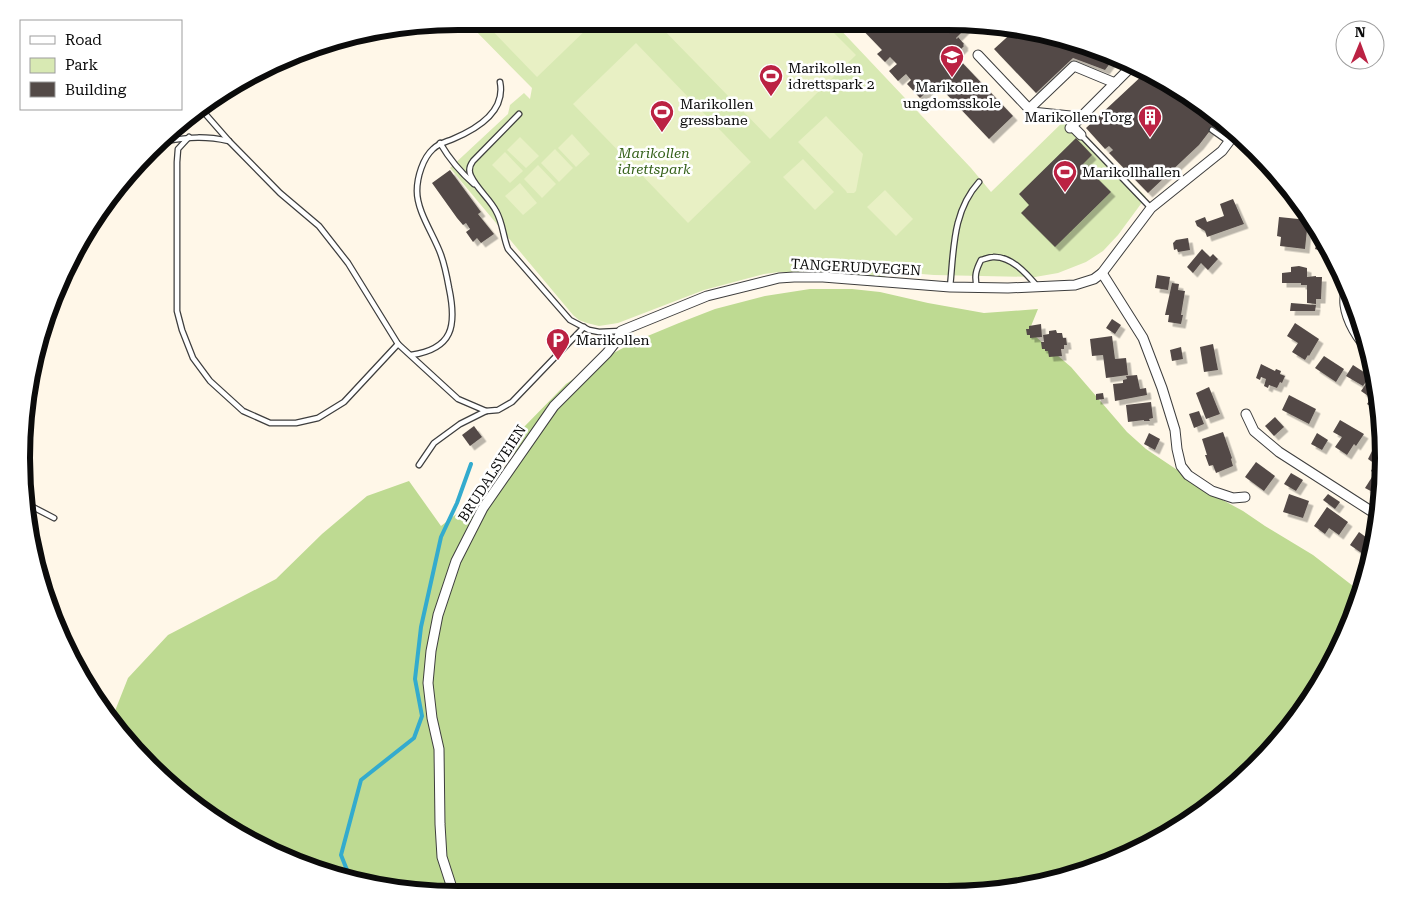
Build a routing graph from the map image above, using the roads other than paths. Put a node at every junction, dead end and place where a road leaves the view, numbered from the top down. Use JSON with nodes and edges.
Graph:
{"nodes":[{"id":1,"x":978,"y":55,"type":"dead end"},
{"id":2,"x":1128,"y":70,"type":"edge"},
{"id":3,"x":500,"y":82,"type":"dead end"},
{"id":4,"x":1115,"y":83,"type":"junction"},
{"id":5,"x":1029,"y":109,"type":"junction"},
{"id":6,"x":205,"y":113,"type":"edge"},
{"id":7,"x":519,"y":114,"type":"dead end"},
{"id":8,"x":1080,"y":117,"type":"junction"},
{"id":9,"x":1212,"y":130,"type":"dead end"},
{"id":10,"x":1081,"y":135,"type":"joint"},
{"id":11,"x":189,"y":137,"type":"junction"},
{"id":12,"x":1232,"y":139,"type":"edge"},
{"id":13,"x":172,"y":140,"type":"edge"},
{"id":14,"x":229,"y":141,"type":"junction"},
{"id":15,"x":1230,"y":142,"type":"junction"},
{"id":16,"x":440,"y":143,"type":"junction"},
{"id":17,"x":979,"y":182,"type":"dead end"},
{"id":18,"x":480,"y":188,"type":"junction"},
{"id":19,"x":1151,"y":208,"type":"junction"},
{"id":20,"x":1102,"y":273,"type":"junction"},
{"id":21,"x":950,"y":287,"type":"junction"},
{"id":22,"x":1038,"y":287,"type":"junction"},
{"id":23,"x":978,"y":288,"type":"junction"},
{"id":24,"x":1345,"y":302,"type":"edge"},
{"id":25,"x":584,"y":327,"type":"junction"},
{"id":26,"x":622,"y":331,"type":"junction"},
{"id":27,"x":1355,"y":331,"type":"edge"},
{"id":28,"x":398,"y":344,"type":"junction"},
{"id":29,"x":411,"y":354,"type":"junction"},
{"id":30,"x":486,"y":412,"type":"junction"},
{"id":31,"x":1246,"y":414,"type":"dead end"},
{"id":32,"x":419,"y":464,"type":"dead end"},
{"id":33,"x":1245,"y":497,"type":"dead end"},
{"id":34,"x":33,"y":507,"type":"edge"},
{"id":35,"x":1371,"y":511,"type":"edge"},
{"id":36,"x":54,"y":518,"type":"dead end"},
{"id":37,"x":452,"y":886,"type":"edge"}],
"edges":[{"from":1,"to":5,"type":"street"},
{"from":2,"to":4,"type":"street"},
{"from":3,"to":16,"type":"lane"},
{"from":4,"to":5,"type":"street"},
{"from":4,"to":8,"type":"street"},
{"from":5,"to":8,"type":"street"},
{"from":6,"to":14,"type":"lane"},
{"from":7,"to":18,"type":"lane"},
{"from":8,"to":10,"type":"street"},
{"from":9,"to":15,"type":"lane"},
{"from":10,"to":19,"type":"lane"},
{"from":11,"to":13,"type":"lane"},
{"from":11,"to":14,"type":"lane"},
{"from":11,"to":28,"type":"lane"},
{"from":12,"to":15,"type":"street","name":"TANGERUDVEGEN"},
{"from":14,"to":28,"type":"lane"},
{"from":15,"to":19,"type":"street","name":"TANGERUDVEGEN"},
{"from":16,"to":18,"type":"lane"},
{"from":16,"to":29,"type":"lane"},
{"from":17,"to":21,"type":"lane"},
{"from":18,"to":25,"type":"lane"},
{"from":19,"to":20,"type":"street","name":"TANGERUDVEGEN"},
{"from":20,"to":22,"type":"street","name":"TANGERUDVEGEN"},
{"from":20,"to":33,"type":"street"},
{"from":21,"to":23,"type":"street","name":"TANGERUDVEGEN"},
{"from":21,"to":26,"type":"street","name":"TANGERUDVEGEN"},
{"from":22,"to":23,"type":"street","name":"TANGERUDVEGEN"},
{"from":22,"to":23,"type":"lane"},
{"from":24,"to":27,"type":"street"},
{"from":25,"to":26,"type":"lane"},
{"from":25,"to":30,"type":"lane"},
{"from":26,"to":37,"type":"street","name":"BRUDALSVEIEN"},
{"from":28,"to":29,"type":"lane"},
{"from":29,"to":30,"type":"lane"},
{"from":30,"to":32,"type":"lane"},
{"from":31,"to":35,"type":"street"},
{"from":34,"to":36,"type":"lane"}]}
